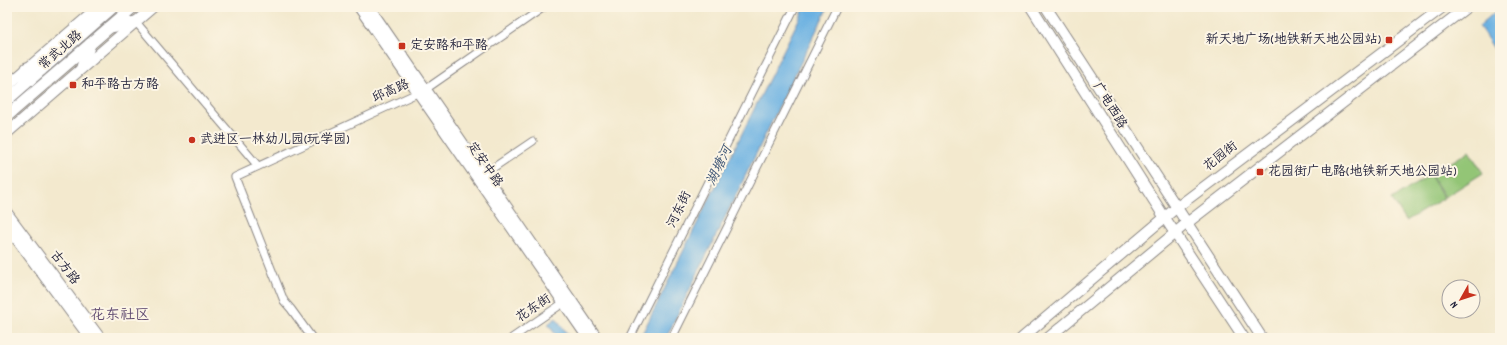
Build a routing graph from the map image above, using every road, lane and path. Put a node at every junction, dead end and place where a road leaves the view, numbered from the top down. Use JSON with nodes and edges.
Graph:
{"nodes":[{"id":1,"x":100,"y":7,"type":"edge"},
{"id":2,"x":113,"y":7,"type":"edge"},
{"id":3,"x":133,"y":7,"type":"edge"},
{"id":4,"x":153,"y":7,"type":"edge"},
{"id":5,"x":359,"y":7,"type":"edge"},
{"id":6,"x":369,"y":7,"type":"edge"},
{"id":7,"x":544,"y":7,"type":"edge"},
{"id":8,"x":795,"y":7,"type":"edge"},
{"id":9,"x":837,"y":7,"type":"edge"},
{"id":10,"x":1031,"y":7,"type":"edge"},
{"id":11,"x":1046,"y":7,"type":"edge"},
{"id":12,"x":1443,"y":7,"type":"edge"},
{"id":13,"x":1467,"y":7,"type":"edge"},
{"id":14,"x":97,"y":21,"type":"junction"},
{"id":15,"x":136,"y":22,"type":"junction"},
{"id":16,"x":109,"y":27,"type":"junction"},
{"id":17,"x":91,"y":43,"type":"junction"},
{"id":18,"x":82,"y":67,"type":"junction"},
{"id":19,"x":27,"y":68,"type":"junction"},
{"id":20,"x":41,"y":70,"type":"junction"},
{"id":21,"x":25,"y":84,"type":"junction"},
{"id":22,"x":7,"y":86,"type":"edge"},
{"id":23,"x":422,"y":91,"type":"junction"},
{"id":24,"x":7,"y":100,"type":"edge"},
{"id":25,"x":7,"y":116,"type":"edge"},
{"id":26,"x":7,"y":133,"type":"edge"},
{"id":27,"x":533,"y":141,"type":"dead end"},
{"id":28,"x":258,"y":166,"type":"junction"},
{"id":29,"x":481,"y":176,"type":"junction"},
{"id":30,"x":1176,"y":208,"type":"junction"},
{"id":31,"x":7,"y":213,"type":"edge"},
{"id":32,"x":1164,"y":218,"type":"junction"},
{"id":33,"x":1187,"y":223,"type":"junction"},
{"id":34,"x":7,"y":226,"type":"edge"},
{"id":35,"x":1174,"y":233,"type":"junction"},
{"id":36,"x":567,"y":301,"type":"junction"},
{"id":37,"x":90,"y":338,"type":"edge"},
{"id":38,"x":100,"y":338,"type":"edge"},
{"id":39,"x":312,"y":338,"type":"edge"},
{"id":40,"x":512,"y":338,"type":"edge"},
{"id":41,"x":588,"y":338,"type":"edge"},
{"id":42,"x":597,"y":338,"type":"edge"},
{"id":43,"x":630,"y":338,"type":"edge"},
{"id":44,"x":672,"y":338,"type":"edge"},
{"id":45,"x":1022,"y":338,"type":"edge"},
{"id":46,"x":1048,"y":338,"type":"edge"},
{"id":47,"x":1244,"y":338,"type":"edge"},
{"id":48,"x":1262,"y":338,"type":"edge"}],
"edges":[{"from":1,"to":14,"type":"main road"},
{"from":1,"to":19,"type":"main road"},
{"from":2,"to":14,"type":"main road","name":"常武北路"},
{"from":3,"to":16,"type":"main road","name":"常武北路"},
{"from":4,"to":15,"type":"main road"},
{"from":5,"to":23,"type":"main road","name":"定安中路"},
{"from":6,"to":23,"type":"main road","name":"定安中路"},
{"from":7,"to":23,"type":"street","name":"邱高路"},
{"from":8,"to":43,"type":"street","name":"河东街"},
{"from":9,"to":44,"type":"street"},
{"from":10,"to":32,"type":"main road","name":"广电西路"},
{"from":11,"to":30,"type":"main road","name":"广电西路"},
{"from":12,"to":30,"type":"main road","name":"花园街"},
{"from":13,"to":33,"type":"main road"},
{"from":14,"to":20,"type":"main road","name":"常武北路"},
{"from":15,"to":16,"type":"main road"},
{"from":15,"to":18,"type":"main road"},
{"from":15,"to":28,"type":"street"},
{"from":16,"to":17,"type":"main road","name":"常武北路"},
{"from":17,"to":18,"type":"main road"},
{"from":17,"to":25,"type":"main road","name":"常武北路"},
{"from":18,"to":26,"type":"main road"},
{"from":19,"to":20,"type":"main road"},
{"from":19,"to":21,"type":"main road"},
{"from":19,"to":22,"type":"main road"},
{"from":20,"to":21,"type":"main road","name":"常武北路"},
{"from":21,"to":24,"type":"main road","name":"常武北路"},
{"from":23,"to":28,"type":"street","name":"邱高路"},
{"from":23,"to":29,"type":"main road","name":"定安中路"},
{"from":27,"to":29,"type":"street"},
{"from":28,"to":39,"type":"street","name":"邱高路"},
{"from":29,"to":36,"type":"main road","name":"定安中路"},
{"from":30,"to":32,"type":"main road","name":"花园街"},
{"from":30,"to":33,"type":"main road","name":"广电西路"},
{"from":31,"to":38,"type":"main road","name":"古方路"},
{"from":32,"to":35,"type":"main road","name":"广电西路"},
{"from":32,"to":45,"type":"main road","name":"花园街"},
{"from":33,"to":35,"type":"main road"},
{"from":33,"to":48,"type":"main road"},
{"from":34,"to":37,"type":"main road","name":"古方路"},
{"from":35,"to":46,"type":"main road"},
{"from":35,"to":47,"type":"main road"},
{"from":36,"to":40,"type":"street","name":"花东街"},
{"from":36,"to":41,"type":"main road","name":"定安中路"},
{"from":36,"to":42,"type":"main road","name":"定安中路"}]}
